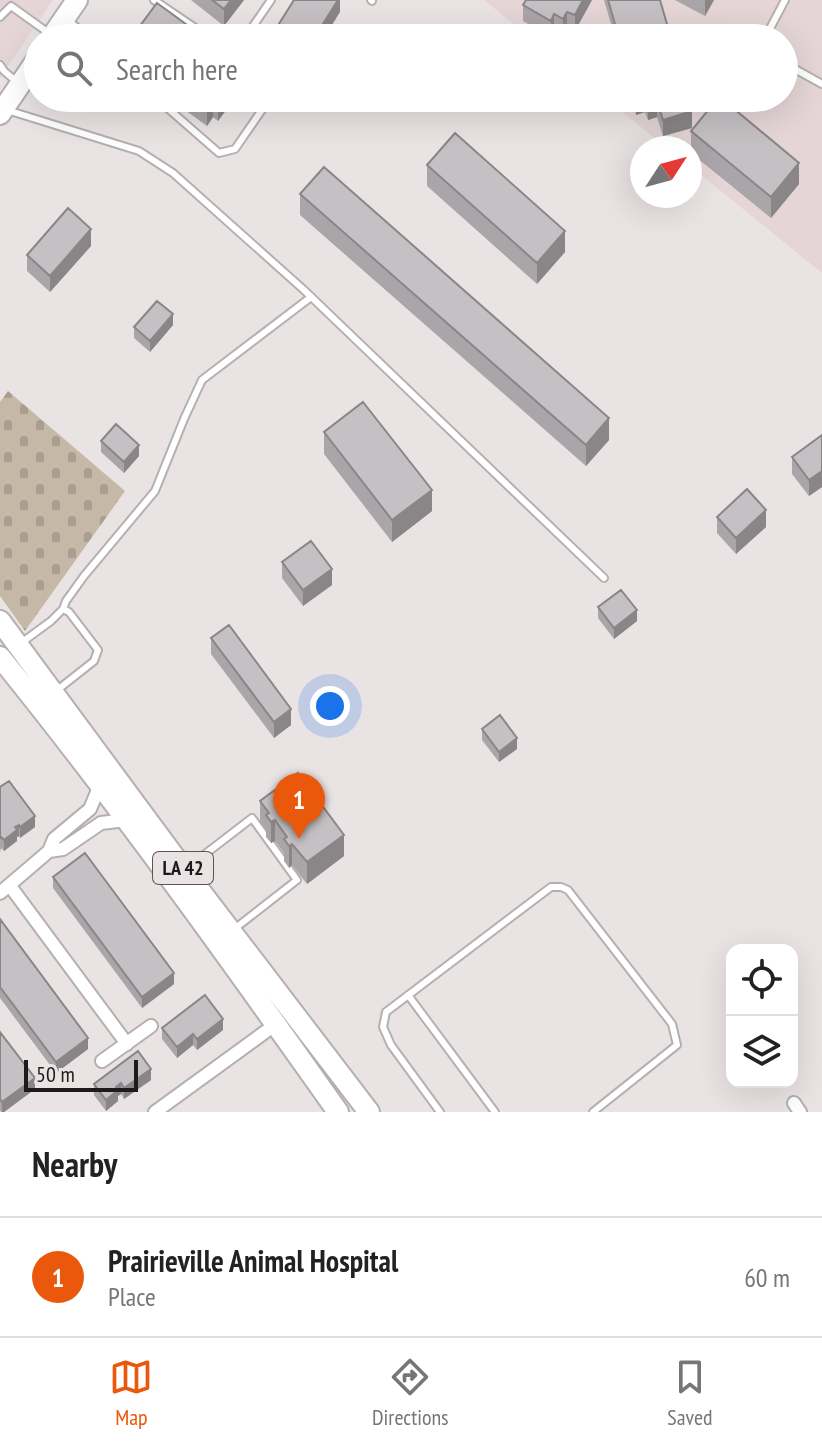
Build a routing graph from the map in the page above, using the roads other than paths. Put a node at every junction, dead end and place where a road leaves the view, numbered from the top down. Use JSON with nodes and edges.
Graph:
{"nodes":[{"id":1,"x":77,"y":0,"type":"edge"},
{"id":2,"x":154,"y":0,"type":"edge"},
{"id":3,"x":271,"y":0,"type":"edge"},
{"id":4,"x":785,"y":0,"type":"edge"},
{"id":5,"x":13,"y":3,"type":"edge"},
{"id":6,"x":0,"y":17,"type":"edge"},
{"id":7,"x":65,"y":18,"type":"junction"},
{"id":8,"x":37,"y":24,"type":"edge"},
{"id":9,"x":61,"y":24,"type":"edge"},
{"id":10,"x":72,"y":24,"type":"edge"},
{"id":11,"x":189,"y":24,"type":"edge"},
{"id":12,"x":255,"y":24,"type":"edge"},
{"id":13,"x":772,"y":24,"type":"edge"},
{"id":14,"x":0,"y":65,"type":"edge"},
{"id":15,"x":798,"y":71,"type":"edge"},
{"id":16,"x":24,"y":78,"type":"edge"},
{"id":17,"x":20,"y":84,"type":"junction"},
{"id":18,"x":822,"y":84,"type":"edge"},
{"id":19,"x":2,"y":111,"type":"edge"},
{"id":20,"x":172,"y":112,"type":"edge"},
{"id":21,"x":260,"y":112,"type":"edge"},
{"id":22,"x":311,"y":297,"type":"junction"},
{"id":23,"x":604,"y":578,"type":"dead end"},
{"id":24,"x":63,"y":609,"type":"junction"},
{"id":25,"x":0,"y":621,"type":"edge"},
{"id":26,"x":18,"y":646,"type":"junction"},
{"id":27,"x":0,"y":657,"type":"edge"},
{"id":28,"x":53,"y":694,"type":"junction"},
{"id":29,"x":100,"y":785,"type":"junction"},
{"id":30,"x":126,"y":820,"type":"junction"},
{"id":31,"x":49,"y":851,"type":"junction"},
{"id":32,"x":184,"y":870,"type":"junction"},
{"id":33,"x":5,"y":889,"type":"edge"},
{"id":34,"x":231,"y":931,"type":"junction"},
{"id":35,"x":408,"y":995,"type":"junction"},
{"id":36,"x":276,"y":1024,"type":"junction"},
{"id":37,"x":151,"y":1026,"type":"dead end"},
{"id":38,"x":127,"y":1044,"type":"junction"},
{"id":39,"x":102,"y":1061,"type":"dead end"},
{"id":40,"x":155,"y":1112,"type":"edge"},
{"id":41,"x":338,"y":1112,"type":"edge"},
{"id":42,"x":369,"y":1112,"type":"edge"},
{"id":43,"x":440,"y":1112,"type":"edge"},
{"id":44,"x":495,"y":1112,"type":"edge"},
{"id":45,"x":593,"y":1112,"type":"edge"}],
"edges":[{"from":1,"to":7,"type":"main road"},
{"from":2,"to":11,"type":"lane"},
{"from":3,"to":12,"type":"lane"},
{"from":4,"to":13,"type":"lane"},
{"from":5,"to":6,"type":"lane"},
{"from":5,"to":8,"type":"lane"},
{"from":7,"to":9,"type":"main road"},
{"from":7,"to":10,"type":"lane"},
{"from":14,"to":17,"type":"lane"},
{"from":15,"to":18,"type":"lane"},
{"from":16,"to":17,"type":"main road"},
{"from":17,"to":19,"type":"main road"},
{"from":19,"to":22,"type":"lane"},
{"from":20,"to":21,"type":"lane"},
{"from":22,"to":23,"type":"lane"},
{"from":22,"to":24,"type":"lane"},
{"from":24,"to":26,"type":"lane"},
{"from":24,"to":28,"type":"lane"},
{"from":25,"to":26,"type":"main road","number":"LA 42"},
{"from":26,"to":28,"type":"main road","number":"LA 42"},
{"from":27,"to":29,"type":"main road","number":"LA 42"},
{"from":28,"to":32,"type":"main road","number":"LA 42"},
{"from":29,"to":30,"type":"main road","number":"LA 42"},
{"from":29,"to":31,"type":"street"},
{"from":30,"to":31,"type":"street"},
{"from":30,"to":36,"type":"main road","number":"LA 42"},
{"from":31,"to":33,"type":"street"},
{"from":32,"to":34,"type":"main road","number":"LA 42"},
{"from":32,"to":34,"type":"lane"},
{"from":33,"to":38,"type":"street"},
{"from":34,"to":42,"type":"main road","number":"LA 42"},
{"from":35,"to":43,"type":"lane"},
{"from":35,"to":44,"type":"lane"},
{"from":35,"to":45,"type":"lane"},
{"from":36,"to":40,"type":"street"},
{"from":36,"to":41,"type":"main road","number":"LA 42"},
{"from":37,"to":38,"type":"street"},
{"from":38,"to":39,"type":"street"}]}
